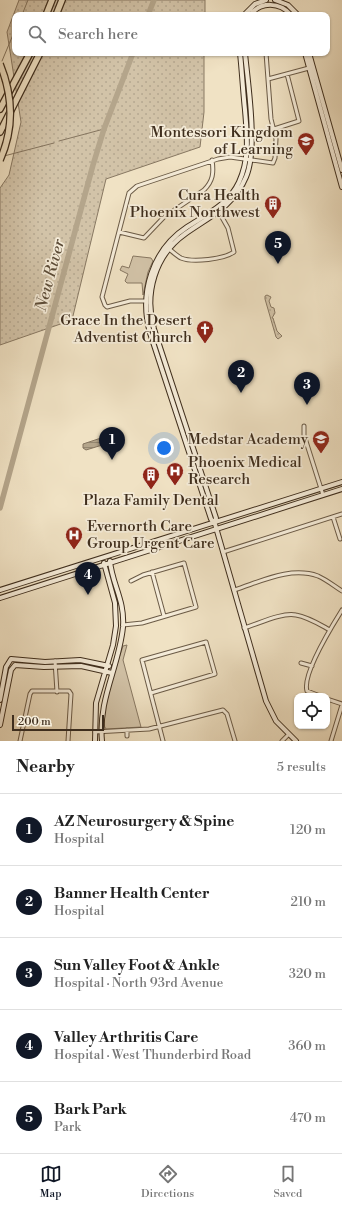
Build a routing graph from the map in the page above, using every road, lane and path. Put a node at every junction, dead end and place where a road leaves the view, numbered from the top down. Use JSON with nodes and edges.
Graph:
{"nodes":[{"id":1,"x":52,"y":0,"type":"edge"},
{"id":2,"x":62,"y":0,"type":"edge"},
{"id":3,"x":266,"y":0,"type":"edge"},
{"id":4,"x":275,"y":0,"type":"edge"},
{"id":5,"x":257,"y":5,"type":"junction"},
{"id":6,"x":47,"y":12,"type":"edge"},
{"id":7,"x":57,"y":12,"type":"edge"},
{"id":8,"x":248,"y":12,"type":"edge"},
{"id":9,"x":252,"y":12,"type":"edge"},
{"id":10,"x":288,"y":12,"type":"edge"},
{"id":11,"x":295,"y":12,"type":"edge"},
{"id":12,"x":28,"y":56,"type":"edge"},
{"id":13,"x":38,"y":56,"type":"edge"},
{"id":14,"x":240,"y":56,"type":"edge"},
{"id":15,"x":245,"y":56,"type":"edge"},
{"id":16,"x":266,"y":56,"type":"edge"},
{"id":17,"x":305,"y":56,"type":"edge"},
{"id":18,"x":309,"y":56,"type":"edge"},
{"id":19,"x":0,"y":64,"type":"edge"},
{"id":20,"x":311,"y":68,"type":"junction"},
{"id":21,"x":287,"y":74,"type":"junction"},
{"id":22,"x":268,"y":79,"type":"junction"},
{"id":23,"x":0,"y":109,"type":"edge"},
{"id":24,"x":274,"y":130,"type":"junction"},
{"id":25,"x":0,"y":132,"type":"edge"},
{"id":26,"x":330,"y":136,"type":"junction"},
{"id":27,"x":0,"y":160,"type":"edge"},
{"id":28,"x":212,"y":160,"type":"junction"},
{"id":29,"x":249,"y":161,"type":"junction"},
{"id":30,"x":342,"y":170,"type":"edge"},
{"id":31,"x":342,"y":187,"type":"edge"},
{"id":32,"x":236,"y":192,"type":"junction"},
{"id":33,"x":219,"y":212,"type":"junction"},
{"id":34,"x":119,"y":232,"type":"junction"},
{"id":35,"x":168,"y":248,"type":"junction"},
{"id":36,"x":152,"y":278,"type":"junction"},
{"id":37,"x":146,"y":301,"type":"junction"},
{"id":38,"x":149,"y":317,"type":"junction"},
{"id":39,"x":304,"y":426,"type":"dead end"},
{"id":40,"x":342,"y":482,"type":"edge"},
{"id":41,"x":321,"y":488,"type":"junction"},
{"id":42,"x":342,"y":489,"type":"edge"},
{"id":43,"x":323,"y":495,"type":"junction"},
{"id":44,"x":342,"y":514,"type":"edge"},
{"id":45,"x":333,"y":517,"type":"junction"},
{"id":46,"x":215,"y":524,"type":"junction"},
{"id":47,"x":217,"y":530,"type":"junction"},
{"id":48,"x":340,"y":539,"type":"dead end"},
{"id":49,"x":223,"y":552,"type":"junction"},
{"id":50,"x":110,"y":556,"type":"junction"},
{"id":51,"x":103,"y":558,"type":"junction"},
{"id":52,"x":110,"y":563,"type":"junction"},
{"id":53,"x":104,"y":565,"type":"junction"},
{"id":54,"x":152,"y":572,"type":"junction"},
{"id":55,"x":131,"y":581,"type":"dead end"},
{"id":56,"x":2,"y":590,"type":"edge"},
{"id":57,"x":234,"y":590,"type":"junction"},
{"id":58,"x":342,"y":591,"type":"edge"},
{"id":59,"x":2,"y":598,"type":"edge"},
{"id":60,"x":115,"y":609,"type":"junction"},
{"id":61,"x":342,"y":610,"type":"edge"},
{"id":62,"x":164,"y":616,"type":"junction"},
{"id":63,"x":123,"y":625,"type":"junction"},
{"id":64,"x":244,"y":628,"type":"junction"},
{"id":65,"x":330,"y":630,"type":"junction"},
{"id":66,"x":55,"y":661,"type":"junction"},
{"id":67,"x":301,"y":663,"type":"dead end"},
{"id":68,"x":107,"y":666,"type":"junction"},
{"id":69,"x":312,"y":666,"type":"junction"},
{"id":70,"x":55,"y":667,"type":"junction"},
{"id":71,"x":113,"y":668,"type":"junction"},
{"id":72,"x":105,"y":671,"type":"junction"},
{"id":73,"x":112,"y":673,"type":"junction"},
{"id":74,"x":57,"y":692,"type":"junction"},
{"id":75,"x":151,"y":693,"type":"junction"},
{"id":76,"x":312,"y":693,"type":"edge"},
{"id":77,"x":0,"y":700,"type":"edge"},
{"id":78,"x":330,"y":700,"type":"edge"},
{"id":79,"x":342,"y":704,"type":"edge"},
{"id":80,"x":0,"y":725,"type":"edge"},
{"id":81,"x":159,"y":727,"type":"junction"},
{"id":82,"x":127,"y":730,"type":"junction"},
{"id":83,"x":95,"y":732,"type":"junction"},
{"id":84,"x":101,"y":732,"type":"junction"},
{"id":85,"x":288,"y":735,"type":"junction"},
{"id":86,"x":127,"y":736,"type":"dead end"},
{"id":87,"x":20,"y":741,"type":"edge"},
{"id":88,"x":68,"y":741,"type":"edge"},
{"id":89,"x":95,"y":741,"type":"edge"},
{"id":90,"x":102,"y":741,"type":"edge"},
{"id":91,"x":163,"y":741,"type":"edge"},
{"id":92,"x":235,"y":741,"type":"edge"},
{"id":93,"x":282,"y":741,"type":"edge"},
{"id":94,"x":296,"y":741,"type":"edge"},
{"id":95,"x":331,"y":741,"type":"edge"}],
"edges":[{"from":1,"to":6,"type":"highway"},
{"from":2,"to":7,"type":"highway"},
{"from":3,"to":5,"type":"street"},
{"from":4,"to":11,"type":"street"},
{"from":5,"to":8,"type":"street"},
{"from":5,"to":9,"type":"street"},
{"from":5,"to":10,"type":"street"},
{"from":12,"to":23,"type":"highway"},
{"from":13,"to":25,"type":"highway"},
{"from":14,"to":29,"type":"street"},
{"from":15,"to":29,"type":"street"},
{"from":16,"to":22,"type":"street"},
{"from":17,"to":20,"type":"street"},
{"from":18,"to":20,"type":"street"},
{"from":19,"to":27,"type":"highway","bridge":true},
{"from":20,"to":21,"type":"street"},
{"from":20,"to":26,"type":"street"},
{"from":21,"to":22,"type":"street"},
{"from":21,"to":24,"type":"street"},
{"from":22,"to":24,"type":"street"},
{"from":24,"to":29,"type":"street"},
{"from":26,"to":30,"type":"street"},
{"from":26,"to":31,"type":"street"},
{"from":28,"to":29,"type":"street"},
{"from":28,"to":34,"type":"street"},
{"from":28,"to":34,"type":"street"},
{"from":29,"to":32,"type":"street"},
{"from":32,"to":33,"type":"street"},
{"from":32,"to":35,"type":"street"},
{"from":33,"to":35,"type":"street"},
{"from":33,"to":35,"type":"street"},
{"from":34,"to":37,"type":"street"},
{"from":35,"to":36,"type":"street"},
{"from":36,"to":37,"type":"street"},
{"from":36,"to":38,"type":"street"},
{"from":37,"to":38,"type":"street"},
{"from":38,"to":46,"type":"street"},
{"from":39,"to":41,"type":"street"},
{"from":40,"to":41,"type":"street"},
{"from":41,"to":43,"type":"street"},
{"from":41,"to":46,"type":"street"},
{"from":42,"to":43,"type":"street"},
{"from":43,"to":47,"type":"street"},
{"from":44,"to":45,"type":"street"},
{"from":45,"to":48,"type":"street"},
{"from":45,"to":49,"type":"street"},
{"from":46,"to":47,"type":"street"},
{"from":46,"to":50,"type":"street"},
{"from":47,"to":49,"type":"street"},
{"from":47,"to":52,"type":"street"},
{"from":49,"to":57,"type":"street"},
{"from":50,"to":51,"type":"street"},
{"from":50,"to":52,"type":"street"},
{"from":51,"to":53,"type":"street"},
{"from":51,"to":56,"type":"street"},
{"from":52,"to":53,"type":"street"},
{"from":52,"to":63,"type":"street"},
{"from":53,"to":59,"type":"street"},
{"from":53,"to":60,"type":"street"},
{"from":54,"to":55,"type":"street"},
{"from":54,"to":62,"type":"street"},
{"from":54,"to":62,"type":"street"},
{"from":57,"to":58,"type":"street"},
{"from":57,"to":64,"type":"street"},
{"from":60,"to":63,"type":"street"},
{"from":60,"to":68,"type":"street"},
{"from":61,"to":65,"type":"street"},
{"from":62,"to":63,"type":"street"},
{"from":63,"to":71,"type":"street"},
{"from":64,"to":65,"type":"street"},
{"from":64,"to":85,"type":"street"},
{"from":65,"to":69,"type":"street"},
{"from":66,"to":68,"type":"street"},
{"from":66,"to":70,"type":"street"},
{"from":66,"to":77,"type":"street"},
{"from":67,"to":69,"type":"street"},
{"from":68,"to":71,"type":"street"},
{"from":68,"to":72,"type":"street"},
{"from":69,"to":76,"type":"street"},
{"from":70,"to":72,"type":"street"},
{"from":70,"to":74,"type":"street"},
{"from":70,"to":80,"type":"street"},
{"from":71,"to":73,"type":"street"},
{"from":72,"to":73,"type":"street"},
{"from":72,"to":83,"type":"street"},
{"from":73,"to":84,"type":"street"},
{"from":74,"to":87,"type":"street"},
{"from":74,"to":88,"type":"street"},
{"from":75,"to":75,"type":"street"},
{"from":75,"to":81,"type":"street"},
{"from":78,"to":79,"type":"street"},
{"from":79,"to":95,"type":"street"},
{"from":81,"to":82,"type":"street"},
{"from":81,"to":91,"type":"street"},
{"from":81,"to":92,"type":"street"},
{"from":82,"to":84,"type":"street"},
{"from":82,"to":86,"type":"street"},
{"from":83,"to":84,"type":"street"},
{"from":83,"to":89,"type":"street"},
{"from":84,"to":90,"type":"street"},
{"from":85,"to":93,"type":"street"},
{"from":85,"to":94,"type":"street"}]}
